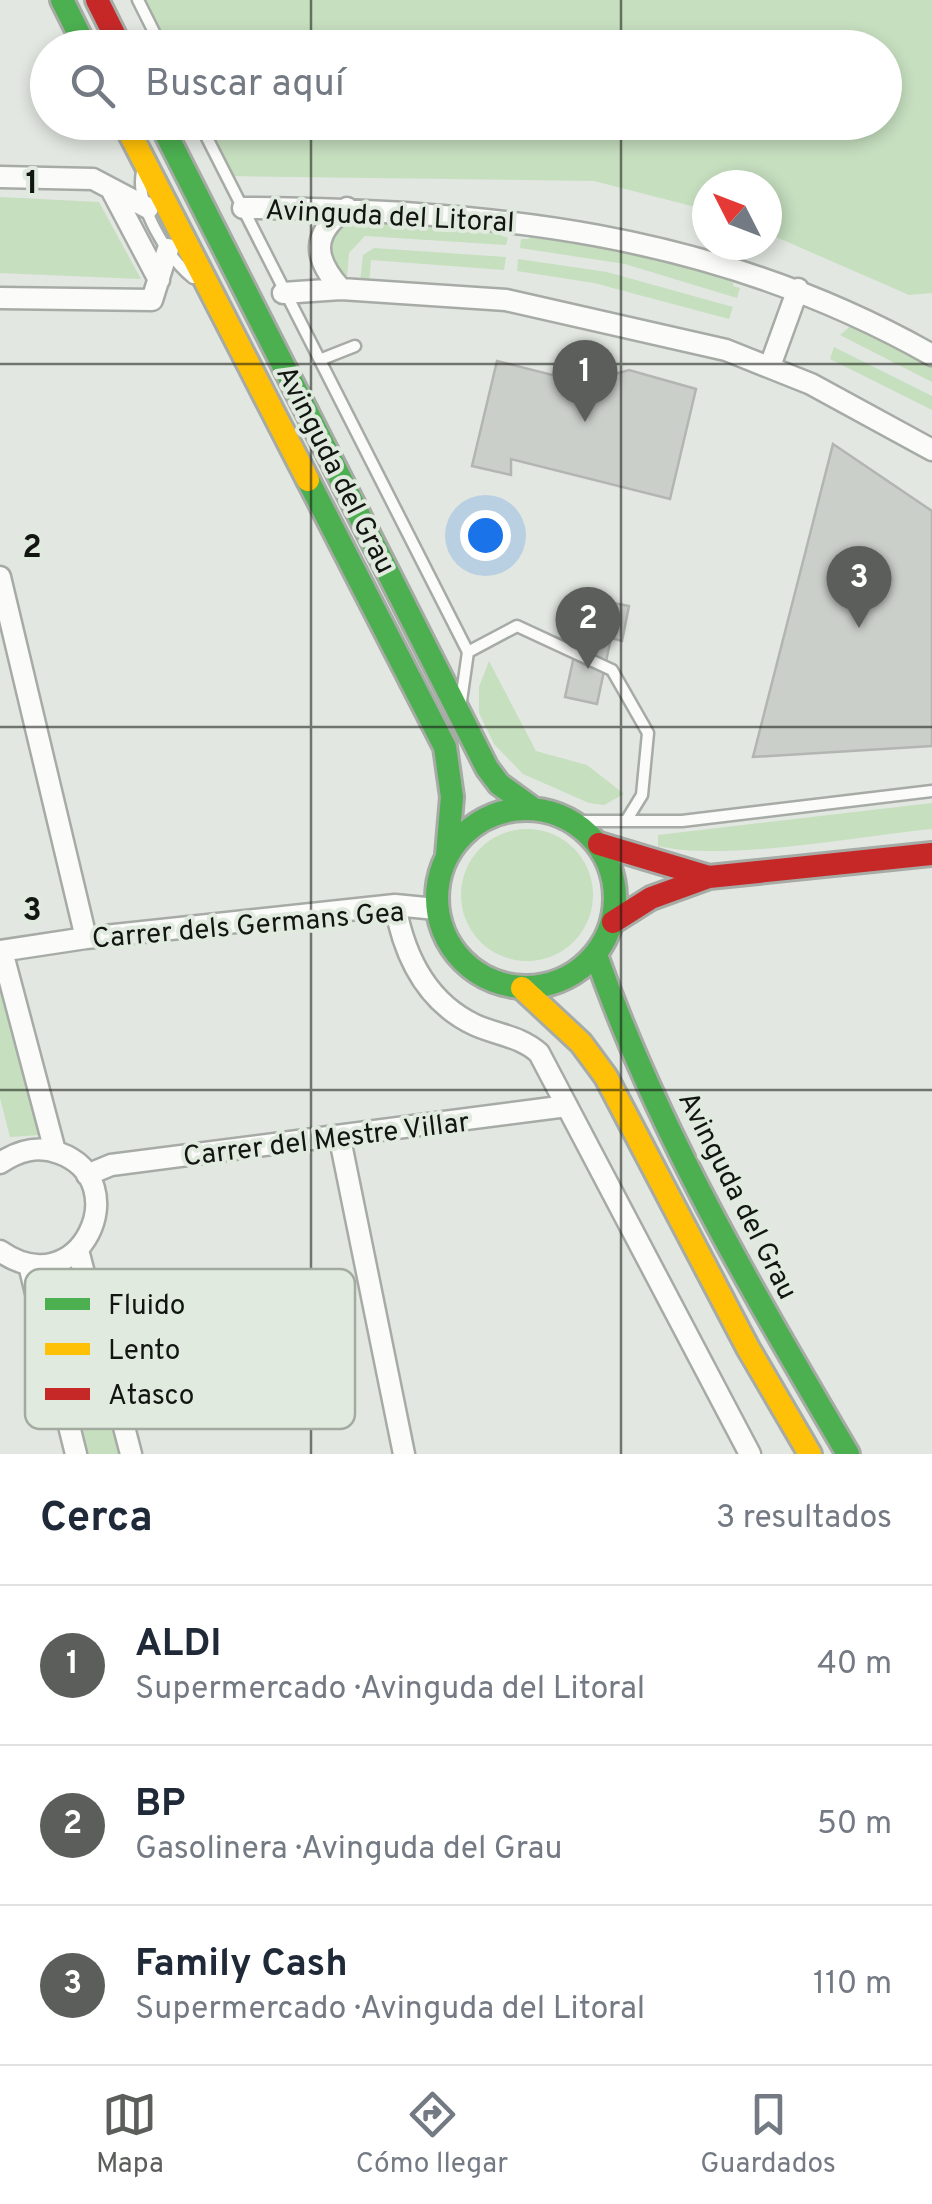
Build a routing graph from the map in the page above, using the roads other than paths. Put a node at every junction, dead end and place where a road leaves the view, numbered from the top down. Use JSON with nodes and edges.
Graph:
{"nodes":[{"id":1,"x":62,"y":0,"type":"edge"},
{"id":2,"x":97,"y":0,"type":"edge"},
{"id":3,"x":138,"y":0,"type":"edge"},
{"id":4,"x":77,"y":30,"type":"edge"},
{"id":5,"x":112,"y":30,"type":"edge"},
{"id":6,"x":153,"y":30,"type":"edge"},
{"id":7,"x":133,"y":140,"type":"edge"},
{"id":8,"x":169,"y":140,"type":"edge"},
{"id":9,"x":209,"y":140,"type":"edge"},
{"id":10,"x":144,"y":162,"type":"junction"},
{"id":11,"x":0,"y":177,"type":"edge"},
{"id":12,"x":111,"y":189,"type":"junction"},
{"id":13,"x":148,"y":208,"type":"junction"},
{"id":14,"x":243,"y":208,"type":"junction"},
{"id":15,"x":347,"y":208,"type":"junction"},
{"id":16,"x":168,"y":249,"type":"junction"},
{"id":17,"x":159,"y":280,"type":"junction"},
{"id":18,"x":342,"y":289,"type":"junction"},
{"id":19,"x":798,"y":289,"type":"junction"},
{"id":20,"x":211,"y":292,"type":"junction"},
{"id":21,"x":284,"y":293,"type":"junction"},
{"id":22,"x":0,"y":298,"type":"edge"},
{"id":23,"x":356,"y":346,"type":"dead end"},
{"id":24,"x":932,"y":355,"type":"edge"},
{"id":25,"x":322,"y":359,"type":"junction"},
{"id":26,"x":770,"y":366,"type":"junction"},
{"id":27,"x":932,"y":450,"type":"edge"},
{"id":28,"x":0,"y":577,"type":"edge"},
{"id":29,"x":468,"y":652,"type":"junction"},
{"id":30,"x":10,"y":659,"type":"edge"},
{"id":31,"x":458,"y":712,"type":"junction"},
{"id":32,"x":932,"y":791,"type":"edge"},
{"id":33,"x":532,"y":808,"type":"junction"},
{"id":34,"x":573,"y":821,"type":"junction"},
{"id":35,"x":626,"y":821,"type":"junction"},
{"id":36,"x":599,"y":844,"type":"junction"},
{"id":37,"x":932,"y":854,"type":"edge"},
{"id":38,"x":447,"y":856,"type":"junction"},
{"id":39,"x":709,"y":877,"type":"junction"},
{"id":40,"x":395,"y":906,"type":"junction"},
{"id":41,"x":436,"y":909,"type":"junction"},
{"id":42,"x":612,"y":922,"type":"junction"},
{"id":43,"x":86,"y":938,"type":"junction"},
{"id":44,"x":1,"y":951,"type":"edge"},
{"id":45,"x":596,"y":955,"type":"junction"},
{"id":46,"x":522,"y":988,"type":"junction"},
{"id":47,"x":567,"y":1106,"type":"junction"},
{"id":48,"x":340,"y":1139,"type":"junction"},
{"id":49,"x":55,"y":1151,"type":"junction"},
{"id":50,"x":0,"y":1163,"type":"edge"},
{"id":51,"x":87,"y":1175,"type":"junction"},
{"id":52,"x":78,"y":1250,"type":"junction"},
{"id":53,"x":0,"y":1251,"type":"edge"},
{"id":54,"x":29,"y":1265,"type":"junction"},
{"id":55,"x":30,"y":1269,"type":"edge"},
{"id":56,"x":83,"y":1269,"type":"edge"},
{"id":57,"x":70,"y":1429,"type":"edge"},
{"id":58,"x":125,"y":1429,"type":"edge"},
{"id":59,"x":76,"y":1454,"type":"edge"},
{"id":60,"x":131,"y":1454,"type":"edge"},
{"id":61,"x":404,"y":1454,"type":"edge"},
{"id":62,"x":750,"y":1454,"type":"edge"},
{"id":63,"x":810,"y":1454,"type":"edge"},
{"id":64,"x":848,"y":1454,"type":"edge"}],
"edges":[{"from":1,"to":4,"type":"main road"},
{"from":2,"to":5,"type":"main road"},
{"from":3,"to":6,"type":"lane"},
{"from":7,"to":10,"type":"main road","name":"Avinguda del Grau"},
{"from":8,"to":31,"type":"main road","name":"Avinguda del Grau"},
{"from":9,"to":14,"type":"lane"},
{"from":10,"to":13,"type":"lane"},
{"from":10,"to":20,"type":"main road","name":"Avinguda del Grau"},
{"from":11,"to":12,"type":"street"},
{"from":12,"to":13,"type":"street"},
{"from":12,"to":17,"type":"street"},
{"from":13,"to":16,"type":"lane"},
{"from":14,"to":15,"type":"street","name":"Avinguda del Litoral"},
{"from":14,"to":21,"type":"lane"},
{"from":15,"to":18,"type":"street"},
{"from":15,"to":19,"type":"street","name":"Avinguda del Litoral"},
{"from":16,"to":17,"type":"street"},
{"from":16,"to":20,"type":"lane"},
{"from":17,"to":22,"type":"street"},
{"from":18,"to":21,"type":"street"},
{"from":18,"to":26,"type":"street"},
{"from":19,"to":24,"type":"street","name":"Avinguda del Litoral"},
{"from":19,"to":26,"type":"street"},
{"from":20,"to":38,"type":"main road","name":"Avinguda del Grau"},
{"from":21,"to":25,"type":"lane"},
{"from":23,"to":25,"type":"lane"},
{"from":25,"to":29,"type":"lane"},
{"from":26,"to":27,"type":"street"},
{"from":28,"to":30,"type":"street"},
{"from":29,"to":31,"type":"lane"},
{"from":29,"to":35,"type":"lane"},
{"from":30,"to":43,"type":"street"},
{"from":31,"to":33,"type":"main road","name":"Avinguda del Grau"},
{"from":32,"to":35,"type":"lane"},
{"from":33,"to":34,"type":"main road"},
{"from":33,"to":38,"type":"main road"},
{"from":34,"to":35,"type":"lane"},
{"from":34,"to":36,"type":"main road"},
{"from":36,"to":39,"type":"main road"},
{"from":36,"to":42,"type":"main road"},
{"from":37,"to":39,"type":"main road"},
{"from":38,"to":41,"type":"main road"},
{"from":39,"to":42,"type":"main road"},
{"from":40,"to":41,"type":"street","name":"Carrer dels Germans Gea"},
{"from":40,"to":43,"type":"street","name":"Carrer dels Germans Gea"},
{"from":40,"to":47,"type":"street"},
{"from":41,"to":46,"type":"main road"},
{"from":42,"to":45,"type":"main road"},
{"from":43,"to":44,"type":"street","name":"Carrer dels Germans Gea"},
{"from":44,"to":49,"type":"street"},
{"from":45,"to":46,"type":"main road"},
{"from":45,"to":64,"type":"main road","name":"Avinguda del Grau"},
{"from":46,"to":63,"type":"main road"},
{"from":47,"to":48,"type":"street","name":"Carrer del Mestre Villar"},
{"from":47,"to":62,"type":"street"},
{"from":48,"to":51,"type":"street","name":"Carrer del Mestre Villar"},
{"from":48,"to":61,"type":"street"},
{"from":49,"to":50,"type":"street"},
{"from":49,"to":51,"type":"street"},
{"from":51,"to":52,"type":"street"},
{"from":52,"to":54,"type":"street"},
{"from":52,"to":56,"type":"street"},
{"from":53,"to":54,"type":"street"},
{"from":54,"to":55,"type":"street"},
{"from":57,"to":59,"type":"street"},
{"from":58,"to":60,"type":"street"}]}
